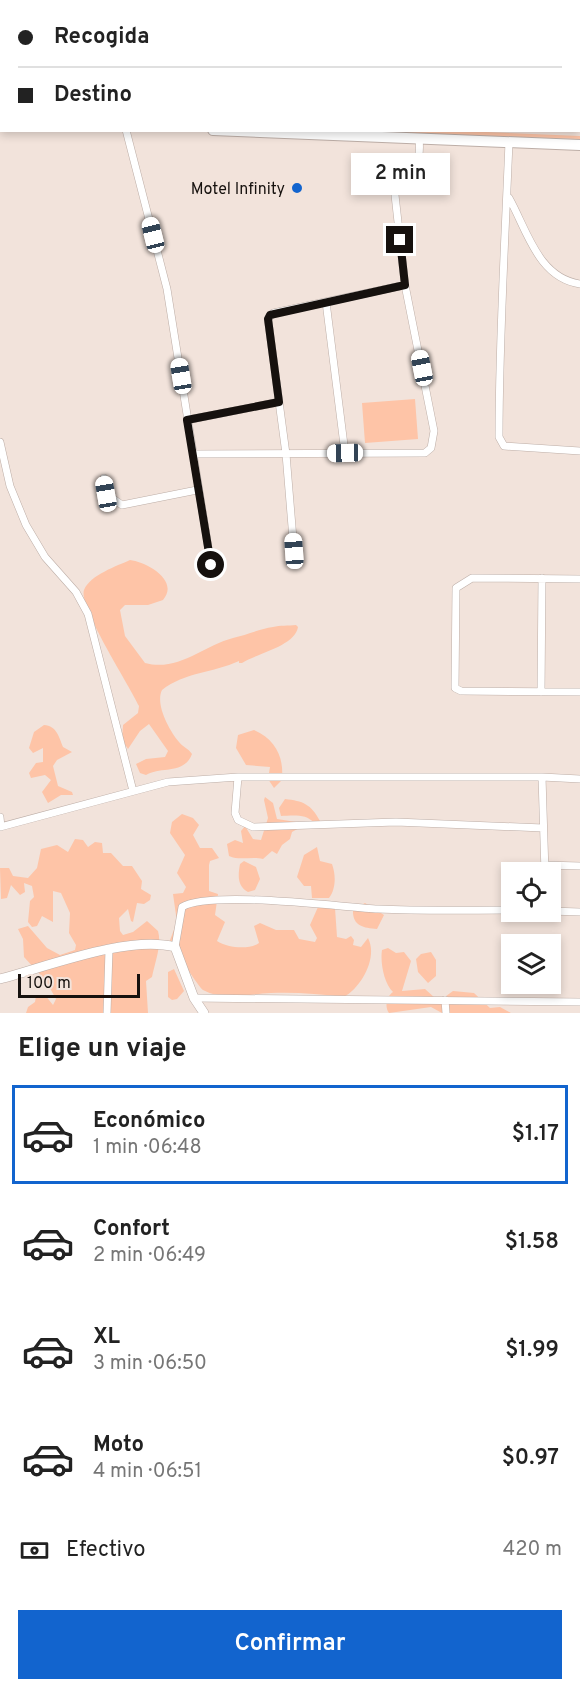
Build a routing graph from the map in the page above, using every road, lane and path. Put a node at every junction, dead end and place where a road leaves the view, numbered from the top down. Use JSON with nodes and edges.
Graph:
{"nodes":[{"id":1,"x":127,"y":132,"type":"edge"},
{"id":2,"x":259,"y":132,"type":"edge"},
{"id":3,"x":419,"y":139,"type":"junction"},
{"id":4,"x":509,"y":142,"type":"junction"},
{"id":5,"x":580,"y":145,"type":"edge"},
{"id":6,"x":509,"y":198,"type":"junction"},
{"id":7,"x":580,"y":284,"type":"edge"},
{"id":8,"x":405,"y":285,"type":"junction"},
{"id":9,"x":326,"y":302,"type":"junction"},
{"id":10,"x":279,"y":402,"type":"junction"},
{"id":11,"x":187,"y":420,"type":"junction"},
{"id":12,"x":0,"y":442,"type":"edge"},
{"id":13,"x":580,"y":451,"type":"edge"},
{"id":14,"x":345,"y":453,"type":"junction"},
{"id":15,"x":194,"y":454,"type":"junction"},
{"id":16,"x":286,"y":454,"type":"junction"},
{"id":17,"x":104,"y":478,"type":"dead end"},
{"id":18,"x":197,"y":490,"type":"junction"},
{"id":19,"x":294,"y":551,"type":"dead end"},
{"id":20,"x":211,"y":565,"type":"dead end"},
{"id":21,"x":542,"y":578,"type":"junction"},
{"id":22,"x":580,"y":579,"type":"edge"},
{"id":23,"x":541,"y":692,"type":"junction"},
{"id":24,"x":580,"y":692,"type":"edge"},
{"id":25,"x":238,"y":777,"type":"junction"},
{"id":26,"x":542,"y":777,"type":"junction"},
{"id":27,"x":580,"y":779,"type":"edge"},
{"id":28,"x":133,"y":791,"type":"junction"},
{"id":29,"x":0,"y":817,"type":"edge"},
{"id":30,"x":0,"y":827,"type":"edge"},
{"id":31,"x":543,"y":828,"type":"junction"},
{"id":32,"x":545,"y":862,"type":"edge"},
{"id":33,"x":561,"y":865,"type":"edge"},
{"id":34,"x":580,"y":866,"type":"edge"},
{"id":35,"x":501,"y":910,"type":"edge"},
{"id":36,"x":561,"y":911,"type":"edge"},
{"id":37,"x":580,"y":912,"type":"edge"},
{"id":38,"x":176,"y":948,"type":"junction"},
{"id":39,"x":109,"y":950,"type":"junction"},
{"id":40,"x":0,"y":979,"type":"edge"},
{"id":41,"x":194,"y":998,"type":"junction"},
{"id":42,"x":445,"y":1000,"type":"junction"},
{"id":43,"x":580,"y":1002,"type":"edge"},
{"id":44,"x":107,"y":1013,"type":"edge"},
{"id":45,"x":204,"y":1013,"type":"edge"},
{"id":46,"x":446,"y":1013,"type":"edge"}],
"edges":[{"from":1,"to":11,"type":"street"},
{"from":2,"to":3,"type":"main road"},
{"from":3,"to":4,"type":"main road"},
{"from":3,"to":8,"type":"street"},
{"from":4,"to":5,"type":"main road"},
{"from":4,"to":6,"type":"street"},
{"from":6,"to":7,"type":"street"},
{"from":6,"to":13,"type":"street"},
{"from":8,"to":9,"type":"street"},
{"from":8,"to":14,"type":"street"},
{"from":9,"to":10,"type":"street"},
{"from":9,"to":14,"type":"street"},
{"from":10,"to":11,"type":"street"},
{"from":10,"to":16,"type":"street"},
{"from":11,"to":15,"type":"street"},
{"from":12,"to":28,"type":"street"},
{"from":14,"to":16,"type":"street"},
{"from":15,"to":16,"type":"street"},
{"from":15,"to":18,"type":"street"},
{"from":16,"to":19,"type":"street"},
{"from":17,"to":18,"type":"street"},
{"from":18,"to":20,"type":"street"},
{"from":21,"to":22,"type":"street"},
{"from":21,"to":23,"type":"street"},
{"from":21,"to":23,"type":"street"},
{"from":23,"to":24,"type":"street"},
{"from":25,"to":26,"type":"street"},
{"from":25,"to":28,"type":"street"},
{"from":25,"to":31,"type":"street"},
{"from":26,"to":27,"type":"street"},
{"from":26,"to":31,"type":"street"},
{"from":28,"to":30,"type":"street"},
{"from":29,"to":30,"type":"street"},
{"from":31,"to":32,"type":"street"},
{"from":33,"to":34,"type":"street"},
{"from":35,"to":38,"type":"street"},
{"from":36,"to":37,"type":"street"},
{"from":38,"to":39,"type":"street"},
{"from":38,"to":41,"type":"street"},
{"from":39,"to":40,"type":"street"},
{"from":39,"to":44,"type":"street"},
{"from":41,"to":42,"type":"street"},
{"from":41,"to":45,"type":"street"},
{"from":42,"to":43,"type":"street"},
{"from":42,"to":46,"type":"street"}]}
